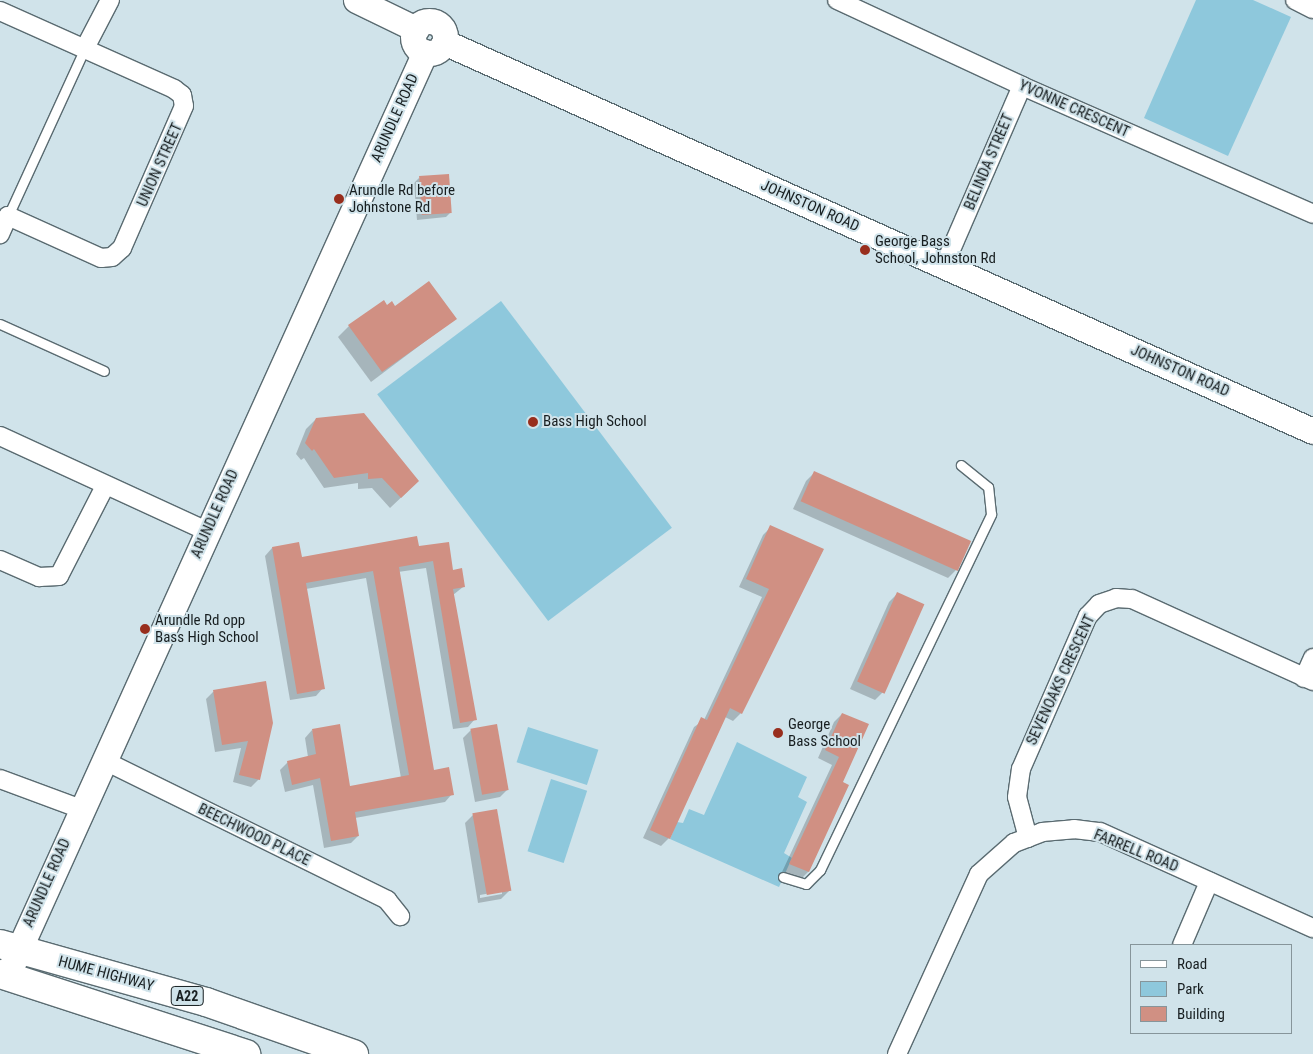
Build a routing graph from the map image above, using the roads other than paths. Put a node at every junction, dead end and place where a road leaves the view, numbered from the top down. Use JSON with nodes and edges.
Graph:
{"nodes":[{"id":1,"x":110,"y":0,"type":"edge"},
{"id":2,"x":356,"y":0,"type":"edge"},
{"id":3,"x":837,"y":0,"type":"edge"},
{"id":4,"x":1295,"y":0,"type":"edge"},
{"id":5,"x":1313,"y":9,"type":"edge"},
{"id":6,"x":0,"y":11,"type":"edge"},
{"id":7,"x":434,"y":47,"type":"junction"},
{"id":8,"x":85,"y":48,"type":"junction"},
{"id":9,"x":1022,"y":86,"type":"junction"},
{"id":10,"x":4,"y":214,"type":"edge"},
{"id":11,"x":1313,"y":214,"type":"edge"},
{"id":12,"x":0,"y":234,"type":"edge"},
{"id":13,"x":944,"y":266,"type":"junction"},
{"id":14,"x":0,"y":324,"type":"edge"},
{"id":15,"x":104,"y":371,"type":"dead end"},
{"id":16,"x":1313,"y":431,"type":"edge"},
{"id":17,"x":0,"y":436,"type":"edge"},
{"id":18,"x":961,"y":464,"type":"dead end"},
{"id":19,"x":105,"y":486,"type":"junction"},
{"id":20,"x":207,"y":531,"type":"junction"},
{"id":21,"x":0,"y":560,"type":"edge"},
{"id":22,"x":1313,"y":658,"type":"edge"},
{"id":23,"x":1309,"y":679,"type":"edge"},
{"id":24,"x":103,"y":760,"type":"junction"},
{"id":25,"x":0,"y":780,"type":"edge"},
{"id":26,"x":81,"y":810,"type":"junction"},
{"id":27,"x":1028,"y":838,"type":"junction"},
{"id":28,"x":783,"y":877,"type":"dead end"},
{"id":29,"x":1209,"y":882,"type":"junction"},
{"id":30,"x":400,"y":916,"type":"dead end"},
{"id":31,"x":1313,"y":928,"type":"edge"},
{"id":32,"x":1182,"y":944,"type":"edge"},
{"id":33,"x":9,"y":947,"type":"edge"},
{"id":34,"x":3,"y":975,"type":"edge"},
{"id":35,"x":246,"y":1054,"type":"edge"},
{"id":36,"x":354,"y":1054,"type":"edge"},
{"id":37,"x":897,"y":1054,"type":"edge"}],
"edges":[{"from":1,"to":8,"type":"street"},
{"from":2,"to":7,"type":"street"},
{"from":3,"to":9,"type":"street","name":"YVONNE CRESCENT"},
{"from":4,"to":5,"type":"street"},
{"from":6,"to":8,"type":"street"},
{"from":7,"to":13,"type":"street","name":"JOHNSTON ROAD"},
{"from":7,"to":20,"type":"street","name":"ARUNDLE ROAD"},
{"from":8,"to":10,"type":"lane"},
{"from":8,"to":10,"type":"street","name":"UNION STREET"},
{"from":9,"to":11,"type":"street","name":"YVONNE CRESCENT"},
{"from":9,"to":13,"type":"street","name":"BELINDA STREET"},
{"from":10,"to":12,"type":"street"},
{"from":13,"to":16,"type":"street","name":"JOHNSTON ROAD"},
{"from":14,"to":15,"type":"lane"},
{"from":17,"to":19,"type":"street"},
{"from":18,"to":28,"type":"lane"},
{"from":19,"to":20,"type":"street"},
{"from":19,"to":21,"type":"street"},
{"from":20,"to":24,"type":"street","name":"ARUNDLE ROAD"},
{"from":22,"to":23,"type":"street"},
{"from":23,"to":27,"type":"street","name":"SEVENOAKS CRESCENT"},
{"from":24,"to":26,"type":"street","name":"ARUNDLE ROAD"},
{"from":24,"to":30,"type":"street","name":"BEECHWOOD PLACE"},
{"from":25,"to":26,"type":"street"},
{"from":26,"to":33,"type":"street","name":"ARUNDLE ROAD"},
{"from":27,"to":29,"type":"street","name":"FARRELL ROAD"},
{"from":27,"to":37,"type":"street","name":"FARRELL ROAD"},
{"from":29,"to":31,"type":"street","name":"FARRELL ROAD"},
{"from":29,"to":32,"type":"street"},
{"from":33,"to":34,"type":"street","name":"ARUNDLE ROAD"},
{"from":33,"to":36,"type":"highway","name":"HUME HIGHWAY","number":"A22"},
{"from":34,"to":35,"type":"highway","name":"HUME HIGHWAY","number":"A22"}]}
